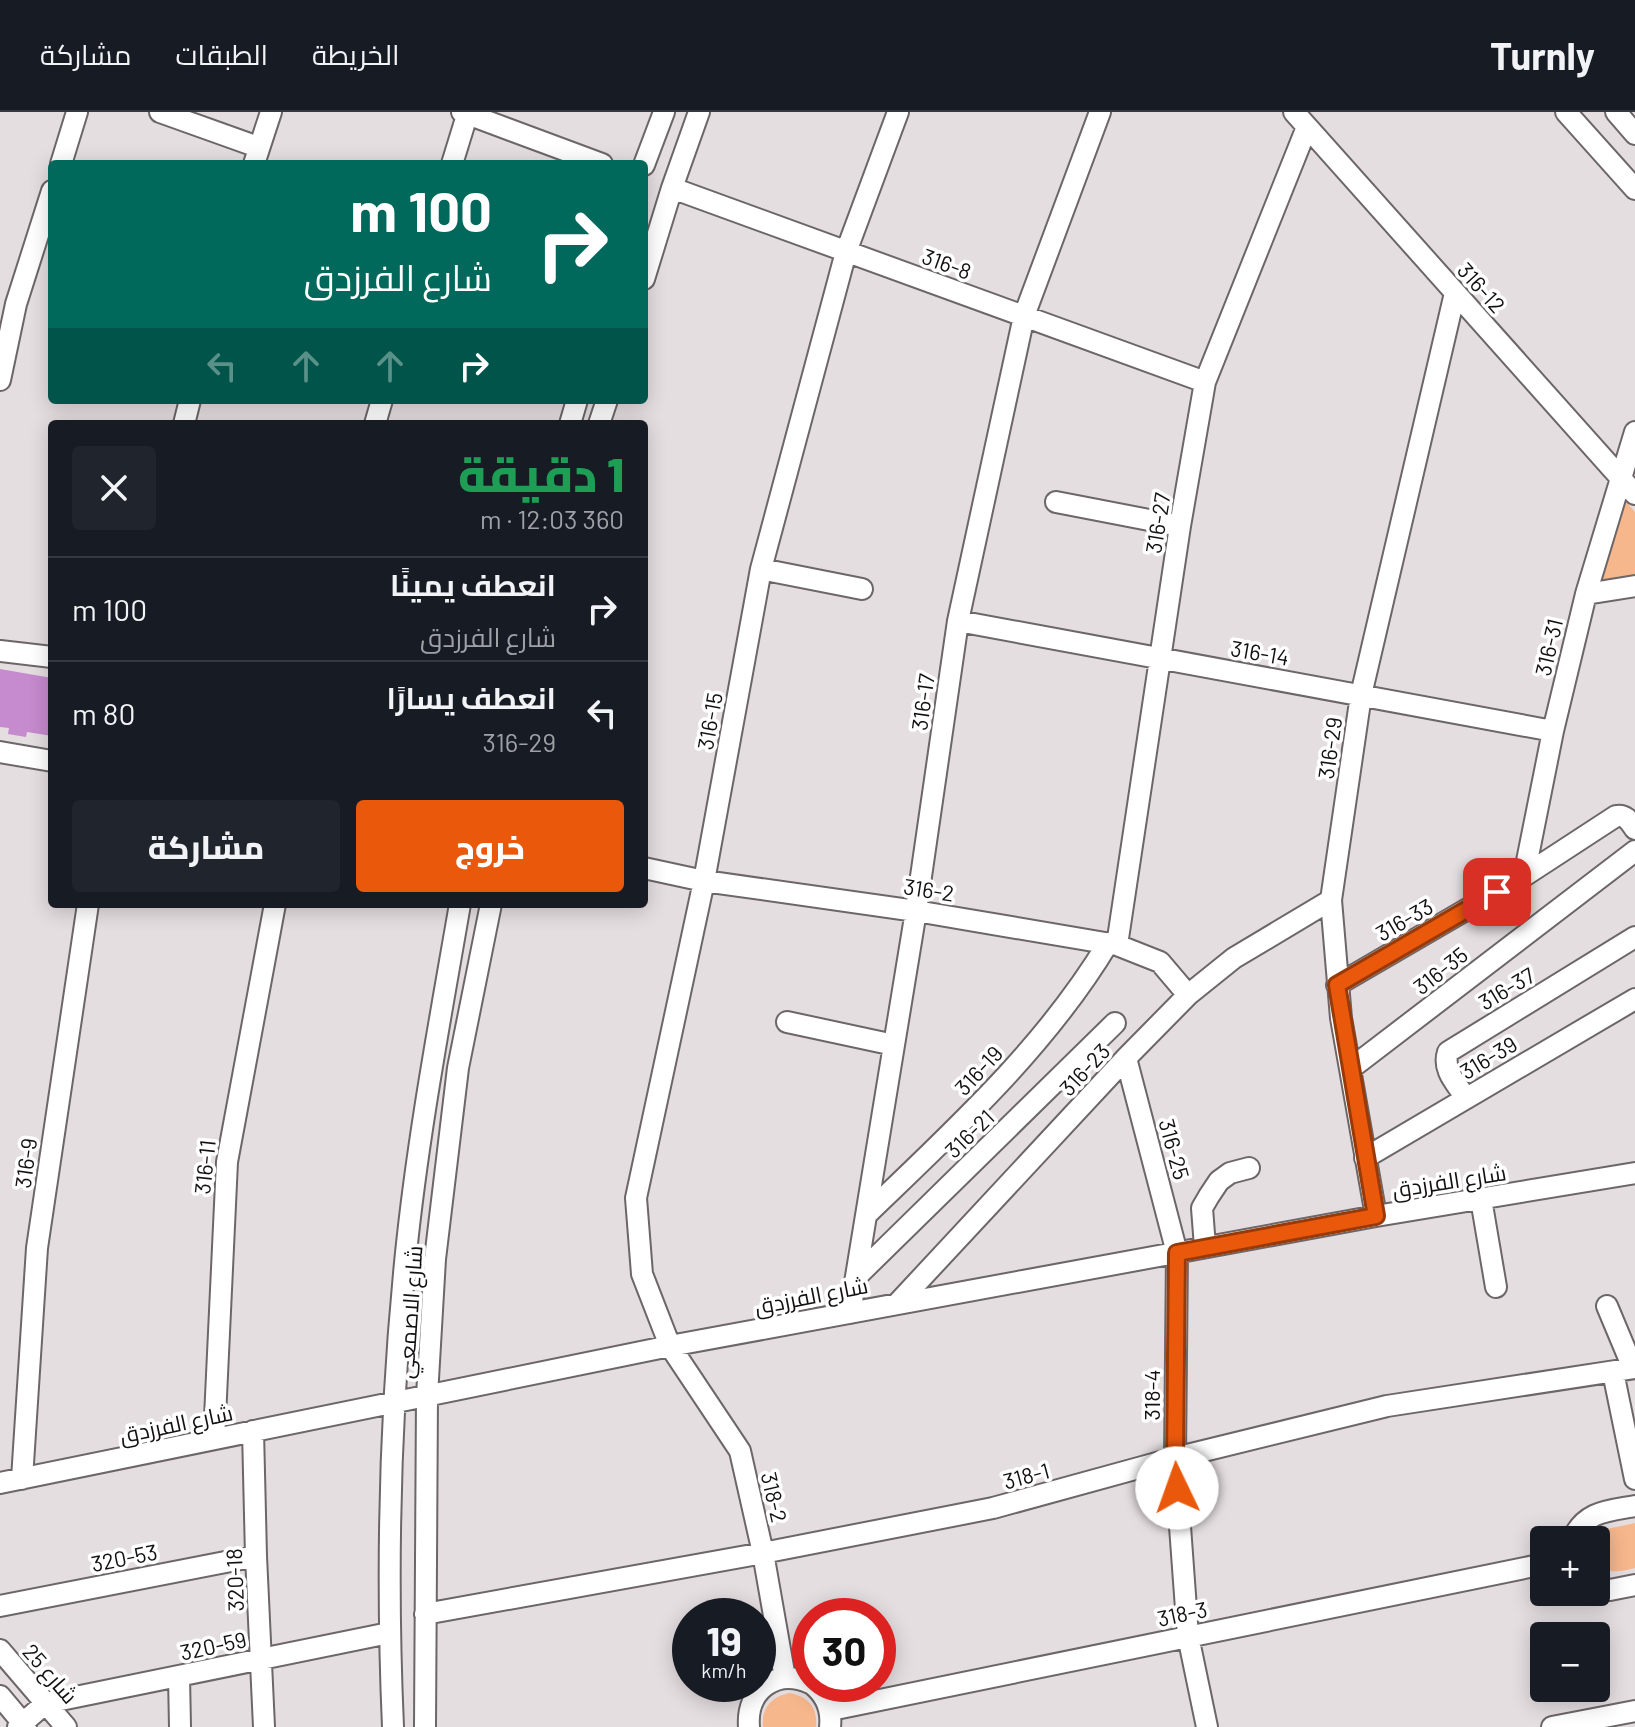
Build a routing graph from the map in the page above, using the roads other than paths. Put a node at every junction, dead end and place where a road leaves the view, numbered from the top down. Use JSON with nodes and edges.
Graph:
{"nodes":[{"id":1,"x":77,"y":112,"type":"edge"},
{"id":2,"x":160,"y":112,"type":"edge"},
{"id":3,"x":271,"y":112,"type":"edge"},
{"id":4,"x":664,"y":112,"type":"edge"},
{"id":5,"x":699,"y":112,"type":"edge"},
{"id":6,"x":898,"y":112,"type":"edge"},
{"id":7,"x":1100,"y":112,"type":"edge"},
{"id":8,"x":1566,"y":112,"type":"edge"},
{"id":9,"x":1616,"y":112,"type":"edge"},
{"id":10,"x":465,"y":113,"type":"edge"},
{"id":11,"x":1301,"y":119,"type":"edge"},
{"id":12,"x":1635,"y":134,"type":"edge"},
{"id":13,"x":256,"y":155,"type":"edge"},
{"id":14,"x":62,"y":160,"type":"edge"},
{"id":15,"x":453,"y":160,"type":"edge"},
{"id":16,"x":591,"y":160,"type":"edge"},
{"id":17,"x":646,"y":160,"type":"edge"},
{"id":18,"x":672,"y":188,"type":"junction"},
{"id":19,"x":1635,"y":189,"type":"edge"},
{"id":20,"x":48,"y":204,"type":"edge"},
{"id":21,"x":846,"y":252,"type":"junction"},
{"id":22,"x":648,"y":266,"type":"edge"},
{"id":23,"x":1455,"y":293,"type":"junction"},
{"id":24,"x":1024,"y":316,"type":"junction"},
{"id":25,"x":0,"y":380,"type":"edge"},
{"id":26,"x":1205,"y":382,"type":"junction"},
{"id":27,"x":1635,"y":432,"type":"edge"},
{"id":28,"x":1620,"y":477,"type":"junction"},
{"id":29,"x":1635,"y":494,"type":"edge"},
{"id":30,"x":1056,"y":502,"type":"dead end"},
{"id":31,"x":1180,"y":526,"type":"junction"},
{"id":32,"x":761,"y":569,"type":"junction"},
{"id":33,"x":1635,"y":586,"type":"edge"},
{"id":34,"x":862,"y":589,"type":"dead end"},
{"id":35,"x":1586,"y":594,"type":"junction"},
{"id":36,"x":958,"y":621,"type":"junction"},
{"id":37,"x":0,"y":651,"type":"edge"},
{"id":38,"x":48,"y":657,"type":"edge"},
{"id":39,"x":1160,"y":658,"type":"junction"},
{"id":40,"x":1361,"y":695,"type":"junction"},
{"id":41,"x":1553,"y":731,"type":"junction"},
{"id":42,"x":0,"y":752,"type":"edge"},
{"id":43,"x":48,"y":760,"type":"edge"},
{"id":44,"x":1635,"y":829,"type":"edge"},
{"id":45,"x":1635,"y":851,"type":"edge"},
{"id":46,"x":648,"y":869,"type":"edge"},
{"id":47,"x":1524,"y":876,"type":"junction"},
{"id":48,"x":704,"y":881,"type":"junction"},
{"id":49,"x":1331,"y":900,"type":"junction"},
{"id":50,"x":87,"y":908,"type":"edge"},
{"id":51,"x":274,"y":908,"type":"edge"},
{"id":52,"x":459,"y":908,"type":"edge"},
{"id":53,"x":490,"y":908,"type":"edge"},
{"id":54,"x":916,"y":911,"type":"junction"},
{"id":55,"x":1635,"y":937,"type":"edge"},
{"id":56,"x":1112,"y":944,"type":"junction"},
{"id":57,"x":1337,"y":985,"type":"junction"},
{"id":58,"x":1188,"y":995,"type":"junction"},
{"id":59,"x":1635,"y":999,"type":"edge"},
{"id":60,"x":787,"y":1022,"type":"dead end"},
{"id":61,"x":1115,"y":1023,"type":"dead end"},
{"id":62,"x":894,"y":1045,"type":"junction"},
{"id":63,"x":1126,"y":1058,"type":"junction"},
{"id":64,"x":1350,"y":1069,"type":"junction"},
{"id":65,"x":1466,"y":1098,"type":"junction"},
{"id":66,"x":1365,"y":1158,"type":"junction"},
{"id":67,"x":1249,"y":1168,"type":"dead end"},
{"id":68,"x":1635,"y":1173,"type":"edge"},
{"id":69,"x":1481,"y":1199,"type":"junction"},
{"id":70,"x":866,"y":1215,"type":"junction"},
{"id":71,"x":1376,"y":1216,"type":"junction"},
{"id":72,"x":1205,"y":1247,"type":"junction"},
{"id":73,"x":1177,"y":1253,"type":"junction"},
{"id":74,"x":856,"y":1277,"type":"junction"},
{"id":75,"x":1496,"y":1287,"type":"dead end"},
{"id":76,"x":898,"y":1303,"type":"junction"},
{"id":77,"x":1607,"y":1306,"type":"dead end"},
{"id":78,"x":850,"y":1313,"type":"junction"},
{"id":79,"x":670,"y":1346,"type":"junction"},
{"id":80,"x":1627,"y":1369,"type":"edge"},
{"id":81,"x":427,"y":1396,"type":"junction"},
{"id":82,"x":395,"y":1402,"type":"junction"},
{"id":83,"x":253,"y":1431,"type":"junction"},
{"id":84,"x":214,"y":1439,"type":"junction"},
{"id":85,"x":1175,"y":1458,"type":"junction"},
{"id":86,"x":22,"y":1479,"type":"junction"},
{"id":87,"x":1635,"y":1479,"type":"edge"},
{"id":88,"x":0,"y":1483,"type":"edge"},
{"id":89,"x":1635,"y":1506,"type":"edge"},
{"id":90,"x":1580,"y":1526,"type":"edge"},
{"id":91,"x":763,"y":1553,"type":"junction"},
{"id":92,"x":256,"y":1556,"type":"junction"},
{"id":93,"x":1530,"y":1567,"type":"edge"},
{"id":94,"x":1635,"y":1585,"type":"edge"},
{"id":95,"x":1610,"y":1590,"type":"edge"},
{"id":96,"x":0,"y":1606,"type":"edge"},
{"id":97,"x":425,"y":1614,"type":"junction"},
{"id":98,"x":389,"y":1633,"type":"junction"},
{"id":99,"x":1188,"y":1636,"type":"junction"},
{"id":100,"x":0,"y":1650,"type":"edge"},
{"id":101,"x":261,"y":1659,"type":"junction"},
{"id":102,"x":179,"y":1676,"type":"junction"},
{"id":103,"x":785,"y":1678,"type":"junction"},
{"id":104,"x":792,"y":1678,"type":"edge"},
{"id":105,"x":0,"y":1696,"type":"edge"},
{"id":106,"x":46,"y":1703,"type":"junction"},
{"id":107,"x":1635,"y":1711,"type":"edge"},
{"id":108,"x":830,"y":1719,"type":"edge"},
{"id":109,"x":22,"y":1726,"type":"edge"},
{"id":110,"x":745,"y":1726,"type":"edge"},
{"id":111,"x":66,"y":1727,"type":"edge"},
{"id":112,"x":180,"y":1727,"type":"edge"},
{"id":113,"x":264,"y":1727,"type":"edge"},
{"id":114,"x":393,"y":1727,"type":"edge"},
{"id":115,"x":425,"y":1727,"type":"edge"},
{"id":116,"x":1207,"y":1727,"type":"edge"},
{"id":117,"x":1552,"y":1727,"type":"edge"}],
"edges":[{"from":1,"to":14,"type":"street"},
{"from":2,"to":13,"type":"street"},
{"from":3,"to":13,"type":"street"},
{"from":4,"to":17,"type":"street"},
{"from":5,"to":18,"type":"street"},
{"from":6,"to":21,"type":"street","name":"316-15"},
{"from":7,"to":24,"type":"street","name":"316-17"},
{"from":8,"to":19,"type":"street"},
{"from":9,"to":12,"type":"street"},
{"from":10,"to":15,"type":"street"},
{"from":10,"to":16,"type":"street"},
{"from":11,"to":23,"type":"street","name":"316-12"},
{"from":11,"to":26,"type":"street","name":"316-27"},
{"from":18,"to":21,"type":"street","name":"316-8"},
{"from":18,"to":22,"type":"street"},
{"from":20,"to":25,"type":"street"},
{"from":21,"to":24,"type":"street","name":"316-8"},
{"from":21,"to":32,"type":"street","name":"316-15"},
{"from":23,"to":28,"type":"street","name":"316-12"},
{"from":23,"to":40,"type":"street","name":"316-29"},
{"from":24,"to":26,"type":"street","name":"316-8"},
{"from":24,"to":36,"type":"street","name":"316-17"},
{"from":26,"to":31,"type":"street","name":"316-27"},
{"from":27,"to":28,"type":"street","name":"316-31"},
{"from":28,"to":29,"type":"street","name":"316-12"},
{"from":28,"to":35,"type":"street","name":"316-31"},
{"from":30,"to":31,"type":"street"},
{"from":31,"to":39,"type":"street","name":"316-27"},
{"from":32,"to":34,"type":"street"},
{"from":32,"to":48,"type":"street","name":"316-15"},
{"from":33,"to":35,"type":"street"},
{"from":35,"to":41,"type":"street","name":"316-31"},
{"from":36,"to":39,"type":"street","name":"316-14"},
{"from":36,"to":54,"type":"street","name":"316-17"},
{"from":37,"to":38,"type":"street"},
{"from":39,"to":40,"type":"street","name":"316-14"},
{"from":39,"to":56,"type":"street","name":"316-27"},
{"from":40,"to":41,"type":"street","name":"316-14"},
{"from":40,"to":49,"type":"street","name":"316-29"},
{"from":41,"to":47,"type":"street","name":"316-31"},
{"from":42,"to":43,"type":"street"},
{"from":44,"to":47,"type":"street","name":"316-33"},
{"from":45,"to":64,"type":"street","name":"316-35"},
{"from":46,"to":48,"type":"street","name":"316-2"},
{"from":47,"to":57,"type":"street","name":"316-33"},
{"from":48,"to":54,"type":"street","name":"316-2"},
{"from":48,"to":79,"type":"street","name":"316-15"},
{"from":49,"to":57,"type":"street","name":"316-29"},
{"from":49,"to":58,"type":"street","name":"316-23"},
{"from":50,"to":86,"type":"street","name":"316-9"},
{"from":51,"to":84,"type":"street","name":"316-11"},
{"from":52,"to":82,"type":"street","name":"شارع الاصمعي"},
{"from":53,"to":81,"type":"street","name":"شارع الاصمعي"},
{"from":54,"to":56,"type":"street","name":"316-2"},
{"from":54,"to":62,"type":"street","name":"316-17"},
{"from":55,"to":65,"type":"street","name":"316-37"},
{"from":56,"to":58,"type":"street","name":"316-2"},
{"from":56,"to":70,"type":"street","name":"316-19"},
{"from":57,"to":64,"type":"street","name":"316-29"},
{"from":58,"to":63,"type":"street","name":"316-23"},
{"from":59,"to":65,"type":"street","name":"316-39"},
{"from":60,"to":62,"type":"street"},
{"from":61,"to":74,"type":"street","name":"316-21"},
{"from":62,"to":70,"type":"street","name":"316-17"},
{"from":63,"to":73,"type":"street","name":"316-25"},
{"from":63,"to":76,"type":"street","name":"316-23"},
{"from":64,"to":66,"type":"street","name":"316-29"},
{"from":65,"to":66,"type":"street","name":"316-39"},
{"from":66,"to":71,"type":"street","name":"316-29"},
{"from":67,"to":72,"type":"street"},
{"from":68,"to":69,"type":"street","name":"شارع الفرزدق"},
{"from":69,"to":71,"type":"street","name":"شارع الفرزدق"},
{"from":69,"to":75,"type":"street"},
{"from":70,"to":74,"type":"street","name":"316-17"},
{"from":71,"to":72,"type":"street","name":"شارع الفرزدق"},
{"from":72,"to":73,"type":"street","name":"شارع الفرزدق"},
{"from":73,"to":76,"type":"street","name":"شارع الفرزدق"},
{"from":73,"to":85,"type":"street","name":"318-4"},
{"from":74,"to":78,"type":"street","name":"316-17"},
{"from":76,"to":78,"type":"street","name":"شارع الفرزدق"},
{"from":77,"to":80,"type":"street"},
{"from":78,"to":79,"type":"street","name":"شارع الفرزدق"},
{"from":79,"to":81,"type":"street","name":"شارع الفرزدق"},
{"from":79,"to":91,"type":"street","name":"318-2"},
{"from":80,"to":85,"type":"street","name":"318-1"},
{"from":80,"to":87,"type":"street"},
{"from":81,"to":82,"type":"street","name":"شارع الفرزدق"},
{"from":81,"to":97,"type":"street","name":"شارع الاصمعي"},
{"from":82,"to":83,"type":"street","name":"شارع الفرزدق"},
{"from":82,"to":98,"type":"street","name":"شارع الاصمعي"},
{"from":83,"to":84,"type":"street","name":"شارع الفرزدق"},
{"from":83,"to":92,"type":"street","name":"320-18"},
{"from":84,"to":86,"type":"street","name":"شارع الفرزدق"},
{"from":85,"to":91,"type":"street","name":"318-1"},
{"from":85,"to":99,"type":"street","name":"318-4"},
{"from":86,"to":88,"type":"street","name":"شارع الفرزدق"},
{"from":89,"to":90,"type":"street"},
{"from":91,"to":97,"type":"street","name":"318-1"},
{"from":91,"to":103,"type":"street","name":"318-2"},
{"from":92,"to":96,"type":"street","name":"320-53"},
{"from":92,"to":101,"type":"street","name":"320-18"},
{"from":93,"to":99,"type":"street","name":"318-3"},
{"from":94,"to":95,"type":"street"},
{"from":97,"to":115,"type":"street","name":"شارع الاصمعي"},
{"from":98,"to":101,"type":"street","name":"320-59"},
{"from":98,"to":114,"type":"street","name":"شارع الاصمعي"},
{"from":99,"to":108,"type":"street","name":"318-3"},
{"from":99,"to":116,"type":"street","name":"318-4"},
{"from":100,"to":106,"type":"street","name":"شارع 25"},
{"from":101,"to":102,"type":"street","name":"320-59"},
{"from":101,"to":113,"type":"street","name":"320-18"},
{"from":102,"to":106,"type":"street","name":"320-59"},
{"from":102,"to":112,"type":"street"},
{"from":103,"to":104,"type":"street"},
{"from":103,"to":110,"type":"street"},
{"from":105,"to":109,"type":"street"},
{"from":106,"to":109,"type":"street"},
{"from":106,"to":111,"type":"street","name":"شارع 25"},
{"from":107,"to":117,"type":"street"}]}
